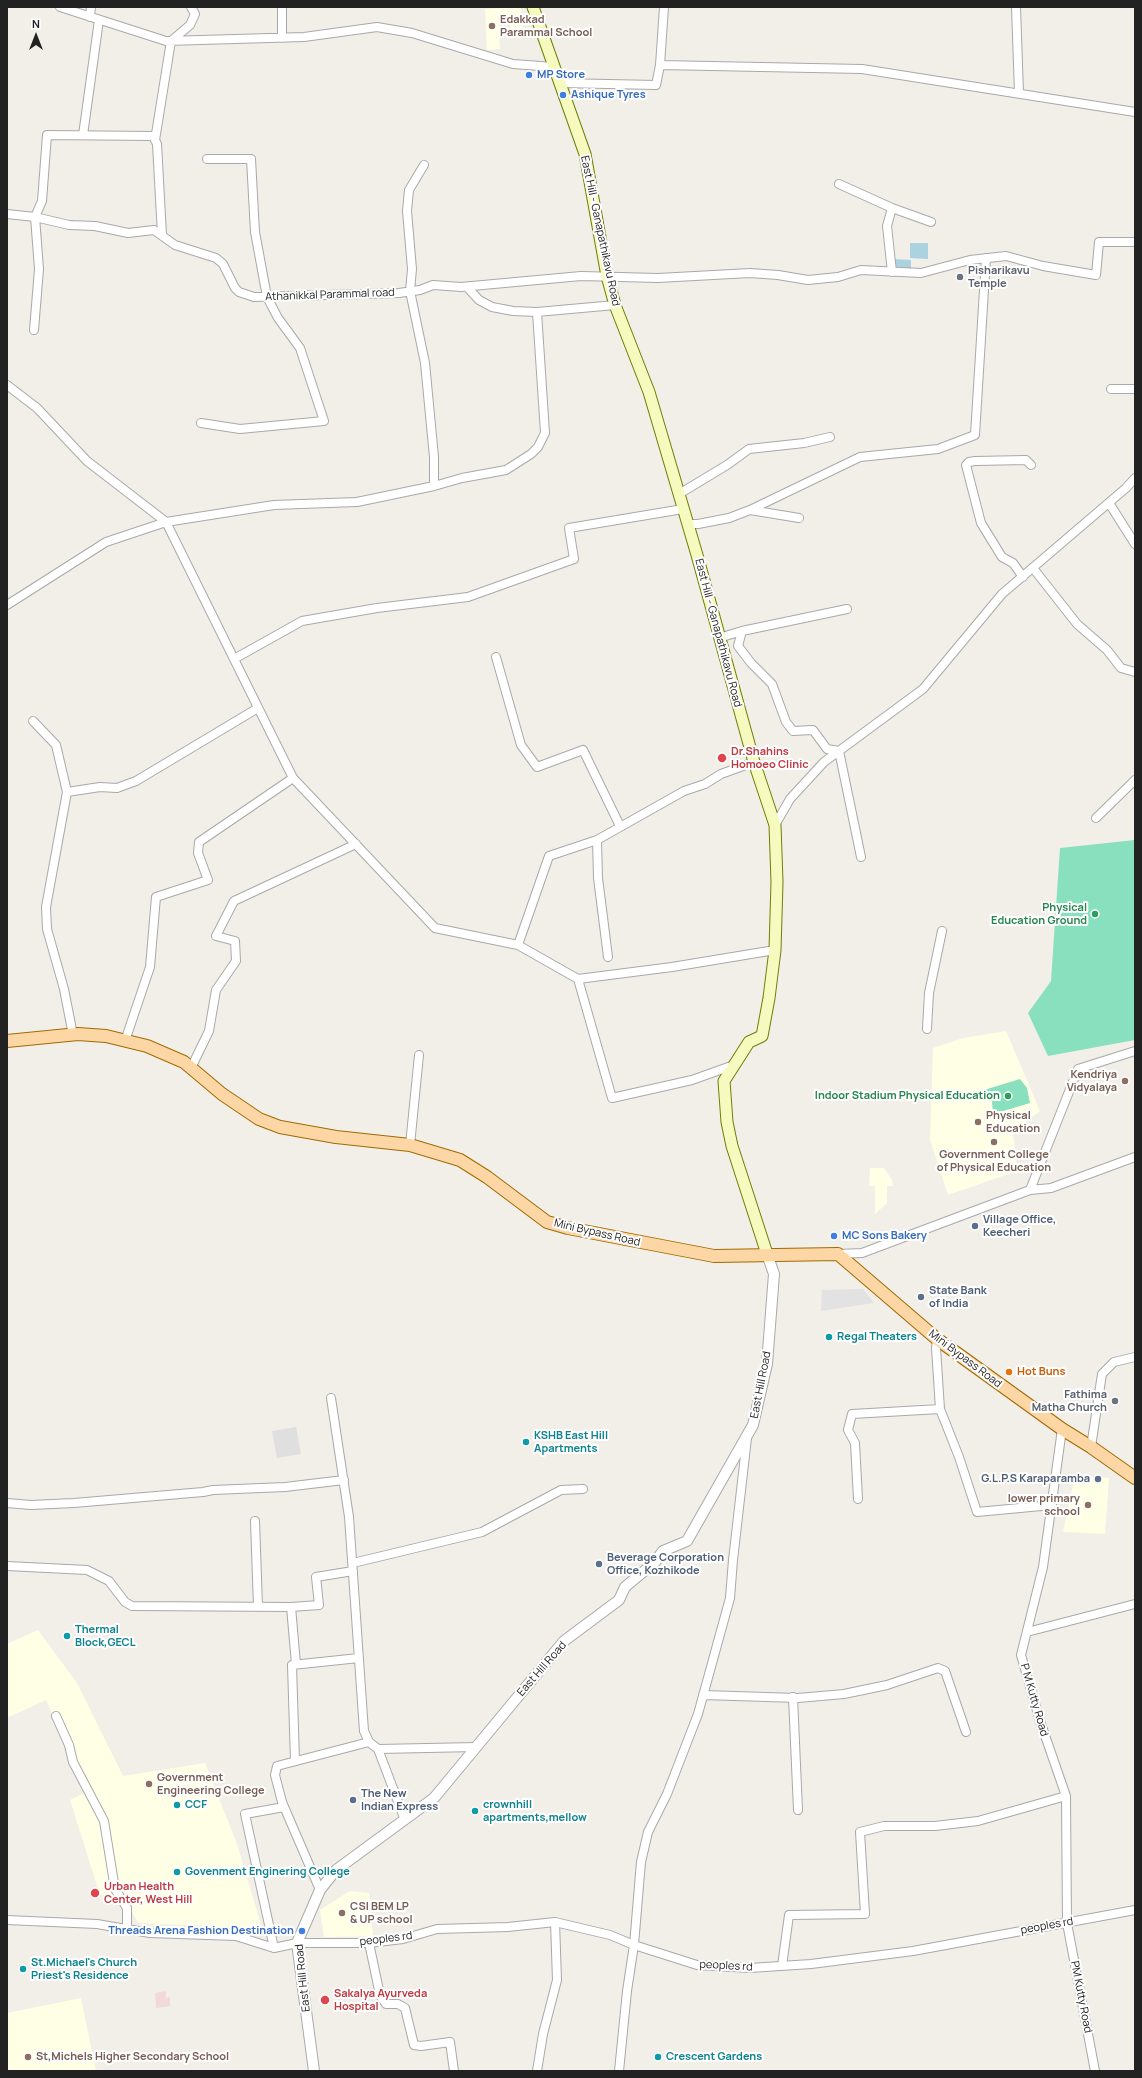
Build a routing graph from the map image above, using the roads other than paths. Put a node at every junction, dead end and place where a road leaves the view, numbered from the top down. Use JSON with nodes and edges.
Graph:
{"nodes":[{"id":1,"x":60,"y":7,"type":"edge"},
{"id":2,"x":91,"y":7,"type":"edge"},
{"id":3,"x":282,"y":7,"type":"edge"},
{"id":4,"x":533,"y":7,"type":"edge"},
{"id":5,"x":664,"y":7,"type":"edge"},
{"id":6,"x":1016,"y":7,"type":"edge"},
{"id":7,"x":194,"y":9,"type":"edge"},
{"id":8,"x":90,"y":17,"type":"junction"},
{"id":9,"x":99,"y":20,"type":"junction"},
{"id":10,"x":282,"y":38,"type":"junction"},
{"id":11,"x":171,"y":41,"type":"junction"},
{"id":12,"x":660,"y":65,"type":"junction"},
{"id":13,"x":554,"y":67,"type":"junction"},
{"id":14,"x":560,"y":83,"type":"junction"},
{"id":15,"x":1019,"y":92,"type":"junction"},
{"id":16,"x":1135,"y":112,"type":"edge"},
{"id":17,"x":83,"y":135,"type":"junction"},
{"id":18,"x":155,"y":140,"type":"junction"},
{"id":19,"x":207,"y":159,"type":"dead end"},
{"id":20,"x":424,"y":165,"type":"dead end"},
{"id":21,"x":839,"y":184,"type":"dead end"},
{"id":22,"x":892,"y":208,"type":"junction"},
{"id":23,"x":7,"y":214,"type":"edge"},
{"id":24,"x":35,"y":217,"type":"junction"},
{"id":25,"x":932,"y":222,"type":"dead end"},
{"id":26,"x":162,"y":235,"type":"junction"},
{"id":27,"x":1135,"y":242,"type":"edge"},
{"id":28,"x":986,"y":258,"type":"junction"},
{"id":29,"x":892,"y":272,"type":"junction"},
{"id":30,"x":607,"y":276,"type":"junction"},
{"id":31,"x":467,"y":287,"type":"junction"},
{"id":32,"x":410,"y":291,"type":"junction"},
{"id":33,"x":267,"y":297,"type":"junction"},
{"id":34,"x":615,"y":305,"type":"junction"},
{"id":35,"x":537,"y":312,"type":"junction"},
{"id":36,"x":34,"y":330,"type":"dead end"},
{"id":37,"x":7,"y":385,"type":"edge"},
{"id":38,"x":1111,"y":389,"type":"dead end"},
{"id":39,"x":1135,"y":389,"type":"edge"},
{"id":40,"x":201,"y":423,"type":"dead end"},
{"id":41,"x":830,"y":437,"type":"dead end"},
{"id":42,"x":1031,"y":465,"type":"dead end"},
{"id":43,"x":1135,"y":478,"type":"edge"},
{"id":44,"x":434,"y":486,"type":"junction"},
{"id":45,"x":679,"y":494,"type":"junction"},
{"id":46,"x":1109,"y":503,"type":"junction"},
{"id":47,"x":682,"y":508,"type":"junction"},
{"id":48,"x":750,"y":510,"type":"junction"},
{"id":49,"x":799,"y":518,"type":"dead end"},
{"id":50,"x":166,"y":522,"type":"junction"},
{"id":51,"x":688,"y":524,"type":"junction"},
{"id":52,"x":1135,"y":544,"type":"edge"},
{"id":53,"x":1032,"y":568,"type":"junction"},
{"id":54,"x":1022,"y":577,"type":"junction"},
{"id":55,"x":7,"y":605,"type":"edge"},
{"id":56,"x":847,"y":609,"type":"dead end"},
{"id":57,"x":742,"y":631,"type":"junction"},
{"id":58,"x":719,"y":638,"type":"junction"},
{"id":59,"x":496,"y":657,"type":"dead end"},
{"id":60,"x":234,"y":659,"type":"junction"},
{"id":61,"x":1135,"y":672,"type":"edge"},
{"id":62,"x":258,"y":708,"type":"junction"},
{"id":63,"x":33,"y":721,"type":"dead end"},
{"id":64,"x":839,"y":751,"type":"junction"},
{"id":65,"x":754,"y":762,"type":"junction"},
{"id":66,"x":293,"y":778,"type":"junction"},
{"id":67,"x":1135,"y":780,"type":"edge"},
{"id":68,"x":67,"y":792,"type":"junction"},
{"id":69,"x":1096,"y":818,"type":"dead end"},
{"id":70,"x":775,"y":825,"type":"junction"},
{"id":71,"x":620,"y":826,"type":"junction"},
{"id":72,"x":597,"y":840,"type":"junction"},
{"id":73,"x":356,"y":844,"type":"junction"},
{"id":74,"x":861,"y":857,"type":"dead end"},
{"id":75,"x":942,"y":931,"type":"dead end"},
{"id":76,"x":518,"y":945,"type":"junction"},
{"id":77,"x":774,"y":950,"type":"junction"},
{"id":78,"x":608,"y":957,"type":"dead end"},
{"id":79,"x":578,"y":979,"type":"junction"},
{"id":80,"x":927,"y":1029,"type":"dead end"},
{"id":81,"x":73,"y":1035,"type":"junction"},
{"id":82,"x":7,"y":1041,"type":"edge"},
{"id":83,"x":125,"y":1041,"type":"junction"},
{"id":84,"x":1135,"y":1051,"type":"edge"},
{"id":85,"x":419,"y":1055,"type":"dead end"},
{"id":86,"x":734,"y":1065,"type":"junction"},
{"id":87,"x":191,"y":1068,"type":"junction"},
{"id":88,"x":410,"y":1145,"type":"junction"},
{"id":89,"x":1135,"y":1157,"type":"edge"},
{"id":90,"x":1030,"y":1190,"type":"junction"},
{"id":91,"x":838,"y":1254,"type":"junction"},
{"id":92,"x":768,"y":1256,"type":"junction"},
{"id":93,"x":937,"y":1339,"type":"junction"},
{"id":94,"x":1135,"y":1357,"type":"edge"},
{"id":95,"x":331,"y":1398,"type":"dead end"},
{"id":96,"x":940,"y":1409,"type":"junction"},
{"id":97,"x":1062,"y":1429,"type":"junction"},
{"id":98,"x":748,"y":1435,"type":"junction"},
{"id":99,"x":1091,"y":1447,"type":"junction"},
{"id":100,"x":1135,"y":1478,"type":"edge"},
{"id":101,"x":344,"y":1480,"type":"junction"},
{"id":102,"x":584,"y":1489,"type":"dead end"},
{"id":103,"x":858,"y":1499,"type":"dead end"},
{"id":104,"x":7,"y":1503,"type":"edge"},
{"id":105,"x":1052,"y":1505,"type":"junction"},
{"id":106,"x":255,"y":1521,"type":"dead end"},
{"id":107,"x":7,"y":1566,"type":"edge"},
{"id":108,"x":353,"y":1567,"type":"junction"},
{"id":109,"x":1135,"y":1604,"type":"edge"},
{"id":110,"x":258,"y":1607,"type":"junction"},
{"id":111,"x":291,"y":1607,"type":"junction"},
{"id":112,"x":1027,"y":1632,"type":"junction"},
{"id":113,"x":359,"y":1658,"type":"junction"},
{"id":114,"x":296,"y":1664,"type":"junction"},
{"id":115,"x":704,"y":1695,"type":"junction"},
{"id":116,"x":793,"y":1698,"type":"junction"},
{"id":117,"x":56,"y":1716,"type":"dead end"},
{"id":118,"x":966,"y":1732,"type":"dead end"},
{"id":119,"x":369,"y":1742,"type":"junction"},
{"id":120,"x":476,"y":1747,"type":"junction"},
{"id":121,"x":378,"y":1749,"type":"junction"},
{"id":122,"x":295,"y":1761,"type":"junction"},
{"id":123,"x":1066,"y":1796,"type":"junction"},
{"id":124,"x":284,"y":1807,"type":"junction"},
{"id":125,"x":798,"y":1810,"type":"dead end"},
{"id":126,"x":404,"y":1820,"type":"junction"},
{"id":127,"x":320,"y":1890,"type":"junction"},
{"id":128,"x":1135,"y":1910,"type":"edge"},
{"id":129,"x":7,"y":1920,"type":"edge"},
{"id":130,"x":555,"y":1922,"type":"junction"},
{"id":131,"x":1067,"y":1923,"type":"junction"},
{"id":132,"x":127,"y":1929,"type":"junction"},
{"id":133,"x":297,"y":1943,"type":"junction"},
{"id":134,"x":369,"y":1943,"type":"junction"},
{"id":135,"x":634,"y":1945,"type":"junction"},
{"id":136,"x":274,"y":1948,"type":"junction"},
{"id":137,"x":782,"y":1966,"type":"junction"},
{"id":138,"x":314,"y":2071,"type":"edge"},
{"id":139,"x":454,"y":2071,"type":"edge"},
{"id":140,"x":537,"y":2071,"type":"edge"},
{"id":141,"x":619,"y":2071,"type":"edge"},
{"id":142,"x":1095,"y":2071,"type":"edge"}],
"edges":[{"from":1,"to":8,"type":"street"},
{"from":2,"to":8,"type":"street"},
{"from":3,"to":10,"type":"street"},
{"from":4,"to":13,"type":"main road","name":"East Hill - Ganapathikavu Road"},
{"from":5,"to":12,"type":"street"},
{"from":6,"to":15,"type":"street"},
{"from":7,"to":11,"type":"street"},
{"from":8,"to":9,"type":"street"},
{"from":9,"to":11,"type":"street"},
{"from":9,"to":17,"type":"street"},
{"from":10,"to":11,"type":"street"},
{"from":10,"to":13,"type":"street"},
{"from":11,"to":18,"type":"street"},
{"from":12,"to":14,"type":"street"},
{"from":12,"to":15,"type":"street"},
{"from":13,"to":14,"type":"main road","name":"East Hill - Ganapathikavu Road"},
{"from":14,"to":30,"type":"main road","name":"East Hill - Ganapathikavu Road"},
{"from":15,"to":16,"type":"street"},
{"from":17,"to":18,"type":"street"},
{"from":17,"to":24,"type":"street"},
{"from":18,"to":26,"type":"street"},
{"from":19,"to":33,"type":"street"},
{"from":20,"to":32,"type":"street"},
{"from":21,"to":22,"type":"street"},
{"from":22,"to":25,"type":"street"},
{"from":22,"to":29,"type":"street"},
{"from":23,"to":24,"type":"street","name":"Athanikkal Parammal road"},
{"from":24,"to":26,"type":"street","name":"Athanikkal Parammal road"},
{"from":24,"to":36,"type":"street"},
{"from":26,"to":33,"type":"street","name":"Athanikkal Parammal road"},
{"from":27,"to":28,"type":"street","name":"Athanikkal Parammal road"},
{"from":28,"to":29,"type":"street","name":"Athanikkal Parammal road"},
{"from":28,"to":48,"type":"street"},
{"from":29,"to":30,"type":"street","name":"Athanikkal Parammal road"},
{"from":30,"to":31,"type":"street","name":"Athanikkal Parammal road"},
{"from":30,"to":34,"type":"main road","name":"East Hill - Ganapathikavu Road"},
{"from":31,"to":32,"type":"street","name":"Athanikkal Parammal road"},
{"from":31,"to":35,"type":"street"},
{"from":32,"to":33,"type":"street","name":"Athanikkal Parammal road"},
{"from":32,"to":44,"type":"street"},
{"from":33,"to":40,"type":"street"},
{"from":34,"to":35,"type":"street"},
{"from":34,"to":45,"type":"main road","name":"East Hill - Ganapathikavu Road"},
{"from":35,"to":44,"type":"street"},
{"from":37,"to":50,"type":"street"},
{"from":38,"to":39,"type":"street"},
{"from":41,"to":45,"type":"street"},
{"from":42,"to":54,"type":"street"},
{"from":43,"to":46,"type":"street"},
{"from":44,"to":50,"type":"street"},
{"from":45,"to":47,"type":"main road","name":"East Hill - Ganapathikavu Road"},
{"from":46,"to":52,"type":"street"},
{"from":46,"to":53,"type":"street"},
{"from":47,"to":51,"type":"main road","name":"East Hill - Ganapathikavu Road"},
{"from":47,"to":60,"type":"street"},
{"from":48,"to":49,"type":"street"},
{"from":48,"to":51,"type":"street"},
{"from":50,"to":55,"type":"street"},
{"from":50,"to":60,"type":"street"},
{"from":51,"to":58,"type":"main road","name":"East Hill - Ganapathikavu Road"},
{"from":53,"to":54,"type":"street"},
{"from":53,"to":61,"type":"street"},
{"from":54,"to":64,"type":"street"},
{"from":56,"to":57,"type":"street"},
{"from":57,"to":58,"type":"street"},
{"from":57,"to":64,"type":"street"},
{"from":58,"to":65,"type":"main road","name":"East Hill - Ganapathikavu Road"},
{"from":59,"to":71,"type":"street"},
{"from":60,"to":62,"type":"street"},
{"from":62,"to":66,"type":"street"},
{"from":62,"to":68,"type":"street"},
{"from":63,"to":68,"type":"street"},
{"from":64,"to":70,"type":"street"},
{"from":64,"to":74,"type":"street"},
{"from":65,"to":70,"type":"main road","name":"East Hill - Ganapathikavu Road"},
{"from":65,"to":71,"type":"street"},
{"from":66,"to":73,"type":"street"},
{"from":66,"to":83,"type":"street"},
{"from":67,"to":69,"type":"street"},
{"from":68,"to":81,"type":"street"},
{"from":70,"to":77,"type":"main road","name":"East Hill - Ganapathikavu Road"},
{"from":71,"to":72,"type":"street"},
{"from":72,"to":76,"type":"street"},
{"from":72,"to":78,"type":"street"},
{"from":73,"to":76,"type":"street"},
{"from":73,"to":87,"type":"street"},
{"from":75,"to":80,"type":"street"},
{"from":76,"to":79,"type":"street"},
{"from":77,"to":79,"type":"street"},
{"from":77,"to":86,"type":"main road","name":"East Hill - Ganapathikavu Road"},
{"from":79,"to":86,"type":"street"},
{"from":81,"to":82,"type":"main road","name":"Mini Bypass Road"},
{"from":81,"to":83,"type":"main road","name":"Mini Bypass Road"},
{"from":83,"to":87,"type":"main road","name":"Mini Bypass Road"},
{"from":84,"to":90,"type":"street"},
{"from":85,"to":88,"type":"street"},
{"from":86,"to":92,"type":"main road","name":"East Hill - Ganapathikavu Road"},
{"from":87,"to":88,"type":"main road","name":"Mini Bypass Road"},
{"from":88,"to":92,"type":"main road","name":"Mini Bypass Road"},
{"from":89,"to":90,"type":"street"},
{"from":90,"to":91,"type":"street"},
{"from":91,"to":92,"type":"main road","name":"Mini Bypass Road"},
{"from":91,"to":93,"type":"main road","name":"Mini Bypass Road"},
{"from":92,"to":98,"type":"street","name":"East Hill Road"},
{"from":93,"to":96,"type":"street"},
{"from":93,"to":97,"type":"main road","name":"Mini Bypass Road"},
{"from":94,"to":99,"type":"street"},
{"from":95,"to":101,"type":"street"},
{"from":96,"to":103,"type":"street"},
{"from":96,"to":105,"type":"street"},
{"from":97,"to":99,"type":"main road","name":"Mini Bypass Road"},
{"from":97,"to":105,"type":"street","name":"P M Kutty Road"},
{"from":98,"to":115,"type":"street"},
{"from":98,"to":120,"type":"street","name":"East Hill Road"},
{"from":99,"to":100,"type":"main road","name":"Mini Bypass Road"},
{"from":101,"to":104,"type":"street"},
{"from":101,"to":108,"type":"street"},
{"from":102,"to":108,"type":"street"},
{"from":105,"to":112,"type":"street","name":"P M Kutty Road"},
{"from":106,"to":110,"type":"street"},
{"from":107,"to":110,"type":"street"},
{"from":108,"to":111,"type":"street"},
{"from":108,"to":113,"type":"street"},
{"from":109,"to":112,"type":"street"},
{"from":110,"to":111,"type":"street"},
{"from":111,"to":114,"type":"street"},
{"from":112,"to":123,"type":"street","name":"P M Kutty Road"},
{"from":113,"to":114,"type":"street"},
{"from":113,"to":119,"type":"street"},
{"from":114,"to":122,"type":"street"},
{"from":115,"to":116,"type":"street"},
{"from":115,"to":135,"type":"street"},
{"from":116,"to":118,"type":"street"},
{"from":116,"to":125,"type":"street"},
{"from":117,"to":132,"type":"street"},
{"from":119,"to":121,"type":"street"},
{"from":119,"to":122,"type":"street"},
{"from":120,"to":121,"type":"street"},
{"from":120,"to":126,"type":"street","name":"East Hill Road"},
{"from":121,"to":126,"type":"street"},
{"from":122,"to":124,"type":"street"},
{"from":123,"to":131,"type":"street","name":"P M Kutty Road"},
{"from":123,"to":137,"type":"street"},
{"from":124,"to":127,"type":"street"},
{"from":124,"to":136,"type":"street"},
{"from":126,"to":127,"type":"street","name":"East Hill Road"},
{"from":127,"to":133,"type":"street","name":"East Hill Road"},
{"from":128,"to":131,"type":"street","name":"peoples rd"},
{"from":129,"to":132,"type":"street"},
{"from":130,"to":134,"type":"street","name":"peoples rd"},
{"from":130,"to":135,"type":"street","name":"peoples rd"},
{"from":130,"to":140,"type":"street"},
{"from":131,"to":137,"type":"street","name":"peoples rd"},
{"from":131,"to":142,"type":"street","name":"PM Kutty Road"},
{"from":132,"to":136,"type":"street"},
{"from":133,"to":134,"type":"street","name":"peoples rd"},
{"from":133,"to":136,"type":"street","name":"peoples rd"},
{"from":133,"to":138,"type":"street","name":"East Hill Road"},
{"from":134,"to":139,"type":"street"},
{"from":135,"to":137,"type":"street","name":"peoples rd"},
{"from":135,"to":141,"type":"street"}]}
